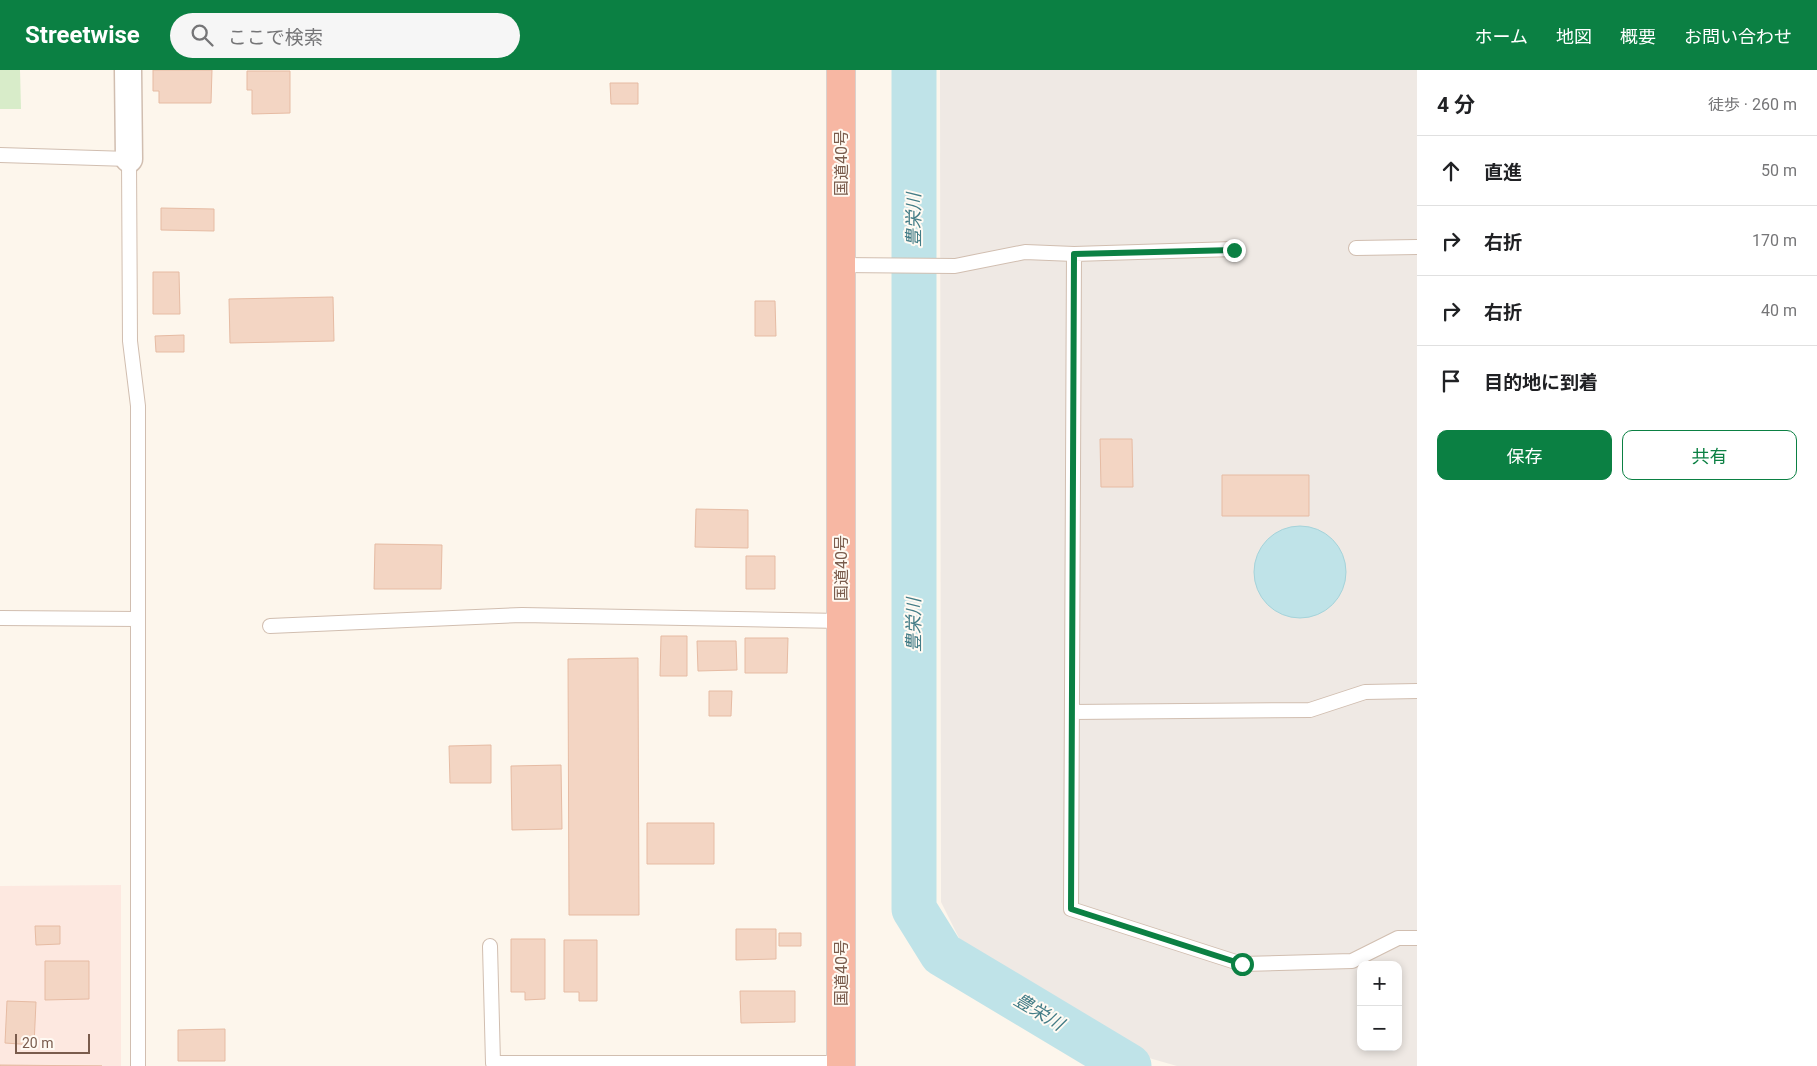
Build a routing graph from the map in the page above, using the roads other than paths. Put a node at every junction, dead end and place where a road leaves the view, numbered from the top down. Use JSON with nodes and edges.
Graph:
{"nodes":[{"id":1,"x":128,"y":70,"type":"edge"},
{"id":2,"x":841,"y":70,"type":"edge"},
{"id":3,"x":0,"y":155,"type":"edge"},
{"id":4,"x":129,"y":159,"type":"junction"},
{"id":5,"x":1417,"y":247,"type":"edge"},
{"id":6,"x":1356,"y":248,"type":"dead end"},
{"id":7,"x":1234,"y":250,"type":"dead end"},
{"id":8,"x":1074,"y":254,"type":"junction"},
{"id":9,"x":841,"y":265,"type":"junction"},
{"id":10,"x":0,"y":618,"type":"edge"},
{"id":11,"x":138,"y":619,"type":"junction"},
{"id":12,"x":841,"y":621,"type":"junction"},
{"id":13,"x":270,"y":626,"type":"dead end"},
{"id":14,"x":1417,"y":691,"type":"edge"},
{"id":15,"x":1072,"y":712,"type":"junction"},
{"id":16,"x":1417,"y":938,"type":"edge"},
{"id":17,"x":490,"y":946,"type":"dead end"},
{"id":18,"x":841,"y":1064,"type":"edge"},
{"id":19,"x":138,"y":1066,"type":"edge"}],
"edges":[{"from":1,"to":4,"type":"street"},
{"from":2,"to":9,"type":"highway","name":"国道40号"},
{"from":3,"to":4,"type":"lane"},
{"from":4,"to":11,"type":"lane"},
{"from":5,"to":6,"type":"lane"},
{"from":7,"to":8,"type":"lane"},
{"from":8,"to":9,"type":"lane"},
{"from":8,"to":15,"type":"lane"},
{"from":9,"to":12,"type":"highway","name":"国道40号"},
{"from":10,"to":11,"type":"lane"},
{"from":11,"to":19,"type":"lane"},
{"from":12,"to":13,"type":"lane"},
{"from":12,"to":18,"type":"highway","name":"国道40号"},
{"from":14,"to":15,"type":"lane"},
{"from":15,"to":16,"type":"lane"},
{"from":17,"to":18,"type":"lane"}]}
